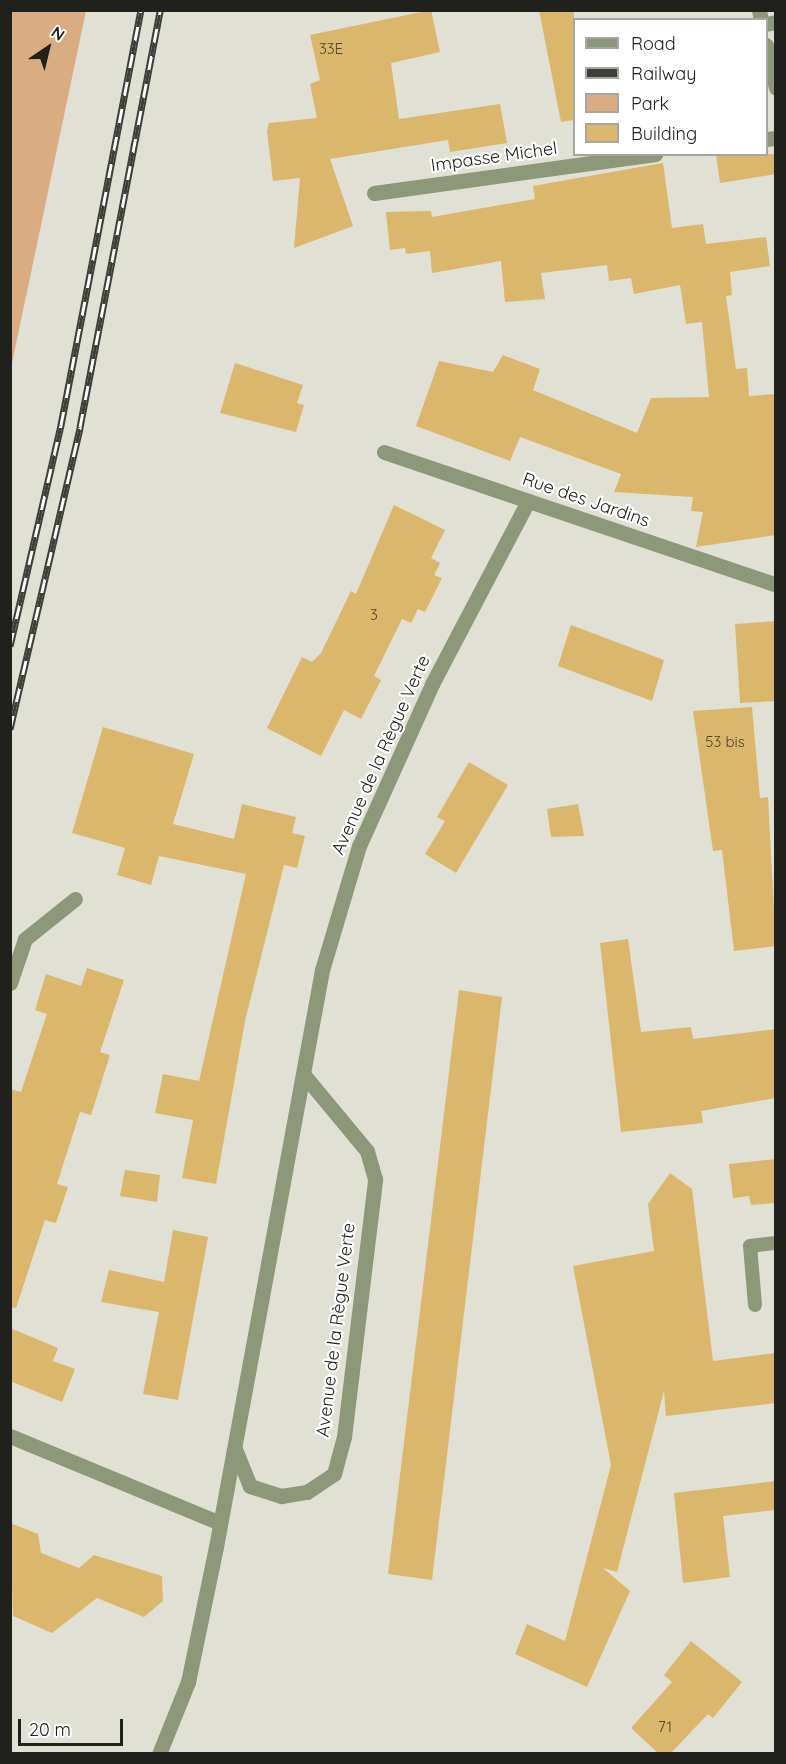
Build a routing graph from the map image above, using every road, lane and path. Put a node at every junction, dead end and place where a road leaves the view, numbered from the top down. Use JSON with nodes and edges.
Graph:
{"nodes":[{"id":1,"x":768,"y":54,"type":"edge"},
{"id":2,"x":776,"y":88,"type":"edge"},
{"id":3,"x":640,"y":156,"type":"edge"},
{"id":4,"x":374,"y":193,"type":"dead end"},
{"id":5,"x":384,"y":452,"type":"dead end"},
{"id":6,"x":528,"y":501,"type":"junction"},
{"id":7,"x":776,"y":585,"type":"edge"},
{"id":8,"x":75,"y":899,"type":"dead end"},
{"id":9,"x":10,"y":983,"type":"edge"},
{"id":10,"x":304,"y":1075,"type":"junction"},
{"id":11,"x":776,"y":1243,"type":"edge"},
{"id":12,"x":755,"y":1305,"type":"dead end"},
{"id":13,"x":10,"y":1436,"type":"edge"},
{"id":14,"x":234,"y":1441,"type":"junction"},
{"id":15,"x":220,"y":1522,"type":"junction"},
{"id":16,"x":159,"y":1754,"type":"edge"}],
"edges":[{"from":1,"to":2,"type":"street"},
{"from":3,"to":4,"type":"street","name":"Impasse Michel"},
{"from":5,"to":6,"type":"street","name":"Rue des Jardins"},
{"from":6,"to":7,"type":"street","name":"Rue des Jardins"},
{"from":6,"to":10,"type":"street","name":"Avenue de la Règue Verte"},
{"from":8,"to":9,"type":"street"},
{"from":10,"to":14,"type":"street","name":"Avenue de la Règue Verte"},
{"from":10,"to":14,"type":"street","name":"Avenue de la Règue Verte"},
{"from":11,"to":12,"type":"lane"},
{"from":13,"to":15,"type":"street"},
{"from":14,"to":15,"type":"street","name":"Avenue de la Règue Verte"},
{"from":15,"to":16,"type":"street","name":"Avenue de la Règue Verte"}]}
